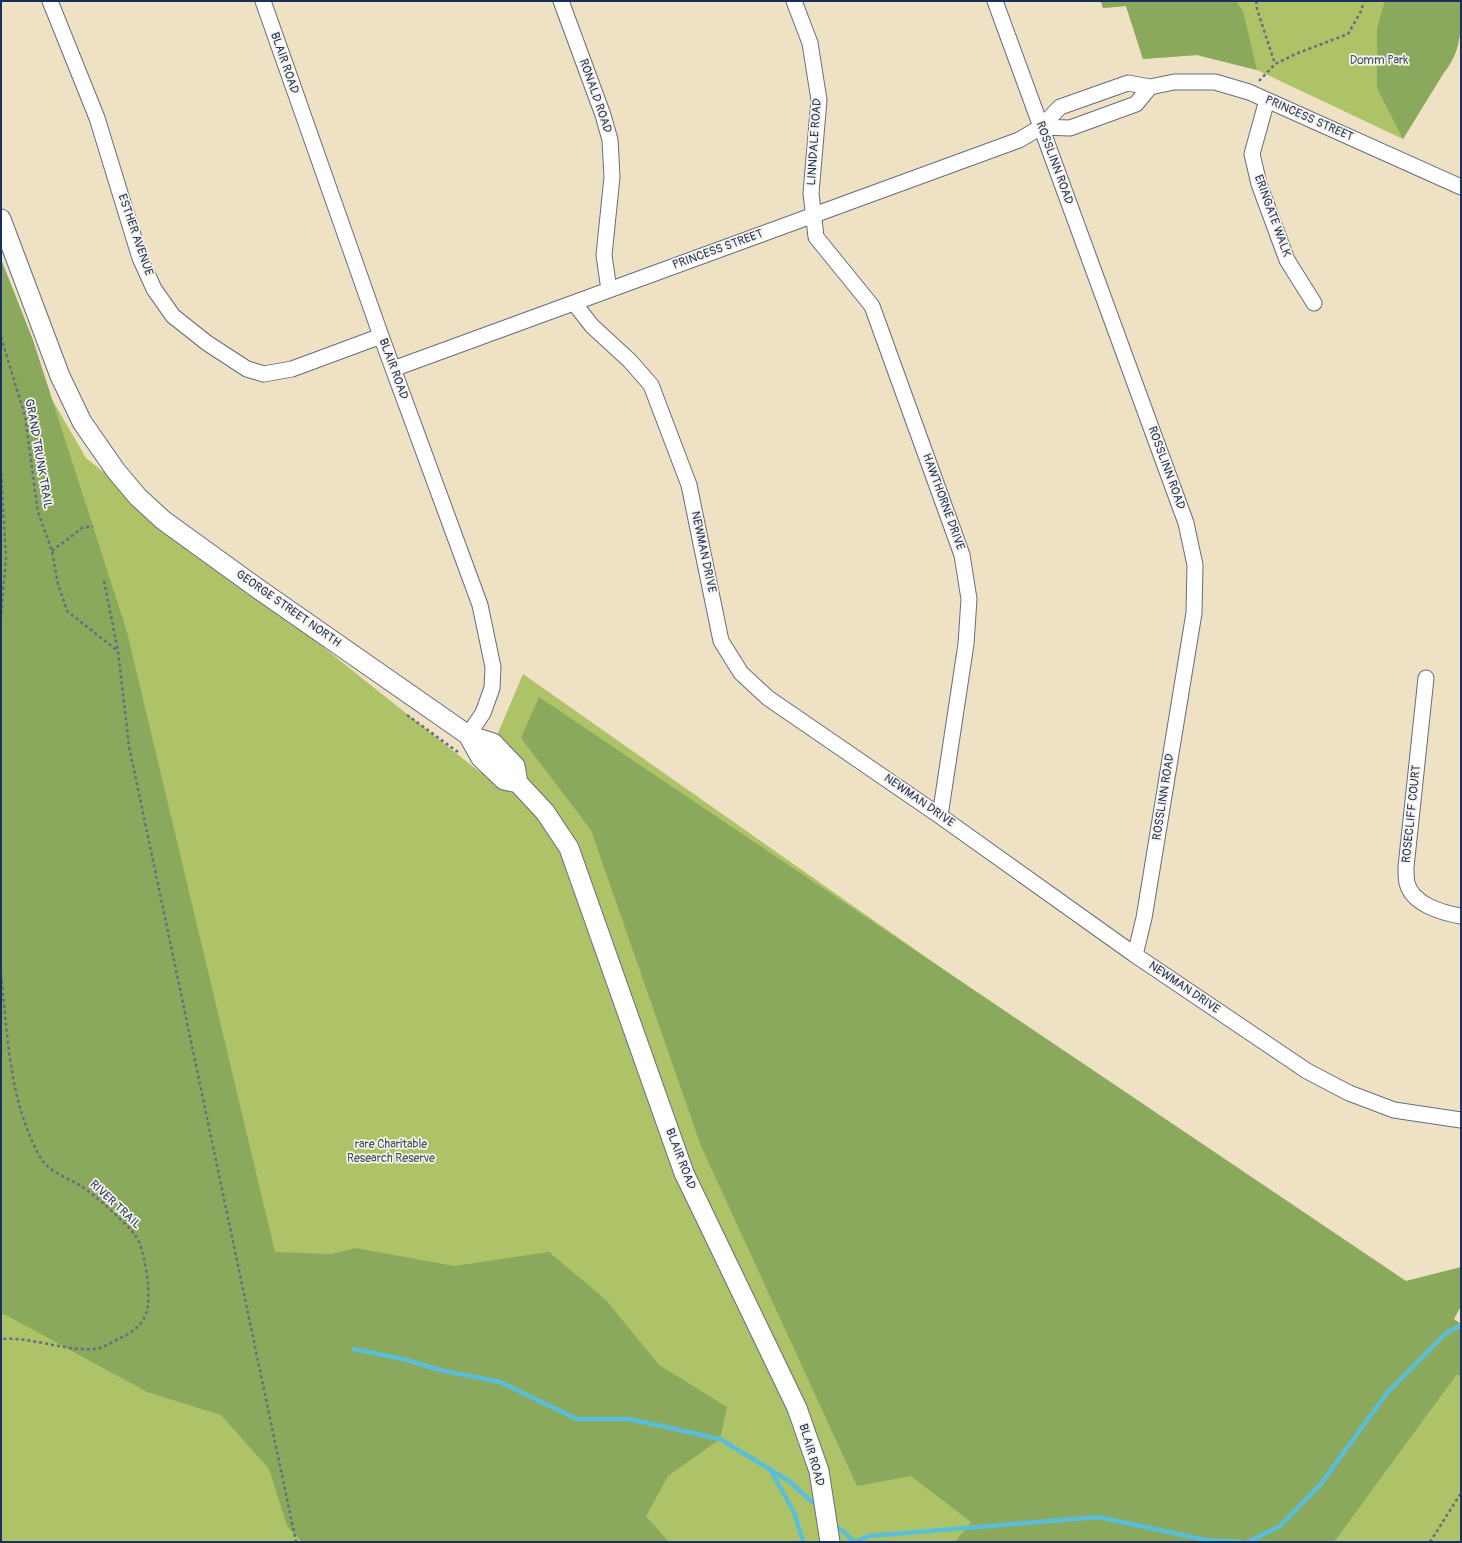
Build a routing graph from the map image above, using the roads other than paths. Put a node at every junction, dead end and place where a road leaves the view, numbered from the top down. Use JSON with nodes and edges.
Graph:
{"nodes":[{"id":1,"x":50,"y":1,"type":"edge"},
{"id":2,"x":263,"y":1,"type":"edge"},
{"id":3,"x":561,"y":1,"type":"edge"},
{"id":4,"x":794,"y":1,"type":"edge"},
{"id":5,"x":995,"y":1,"type":"edge"},
{"id":6,"x":1150,"y":87,"type":"junction"},
{"id":7,"x":1267,"y":100,"type":"junction"},
{"id":8,"x":1041,"y":127,"type":"junction"},
{"id":9,"x":1461,"y":187,"type":"edge"},
{"id":10,"x":814,"y":215,"type":"junction"},
{"id":11,"x":1,"y":219,"type":"edge"},
{"id":12,"x":609,"y":290,"type":"junction"},
{"id":13,"x":574,"y":303,"type":"junction"},
{"id":14,"x":1314,"y":303,"type":"dead end"},
{"id":15,"x":381,"y":336,"type":"junction"},
{"id":16,"x":392,"y":369,"type":"junction"},
{"id":17,"x":1426,"y":678,"type":"dead end"},
{"id":18,"x":468,"y":735,"type":"junction"},
{"id":19,"x":940,"y":816,"type":"junction"},
{"id":20,"x":1461,"y":916,"type":"edge"},
{"id":21,"x":1136,"y":955,"type":"junction"},
{"id":22,"x":1461,"y":1120,"type":"edge"},
{"id":23,"x":830,"y":1542,"type":"edge"}],
"edges":[{"from":1,"to":15,"type":"street","name":"ESTHER AVENUE"},
{"from":2,"to":15,"type":"street","name":"BLAIR ROAD"},
{"from":3,"to":12,"type":"street","name":"RONALD ROAD"},
{"from":4,"to":10,"type":"street","name":"LINNDALE ROAD"},
{"from":5,"to":8,"type":"street","name":"ROSSLINN ROAD"},
{"from":6,"to":7,"type":"street","name":"PRINCESS STREET"},
{"from":6,"to":8,"type":"street"},
{"from":6,"to":8,"type":"street","name":"PRINCESS STREET"},
{"from":7,"to":9,"type":"street","name":"PRINCESS STREET"},
{"from":7,"to":14,"type":"street","name":"ERINGATE WALK"},
{"from":8,"to":10,"type":"street","name":"PRINCESS STREET"},
{"from":8,"to":21,"type":"street","name":"ROSSLINN ROAD"},
{"from":10,"to":12,"type":"street","name":"PRINCESS STREET"},
{"from":10,"to":19,"type":"street","name":"HAWTHORNE DRIVE"},
{"from":11,"to":18,"type":"main road","name":"GEORGE STREET NORTH"},
{"from":12,"to":13,"type":"street","name":"PRINCESS STREET"},
{"from":13,"to":16,"type":"street","name":"PRINCESS STREET"},
{"from":13,"to":19,"type":"street","name":"NEWMAN DRIVE"},
{"from":15,"to":16,"type":"street","name":"BLAIR ROAD"},
{"from":16,"to":18,"type":"street","name":"BLAIR ROAD"},
{"from":17,"to":20,"type":"street","name":"ROSECLIFF COURT"},
{"from":18,"to":23,"type":"main road","name":"BLAIR ROAD"},
{"from":19,"to":21,"type":"street","name":"NEWMAN DRIVE"},
{"from":21,"to":22,"type":"street","name":"NEWMAN DRIVE"}]}
